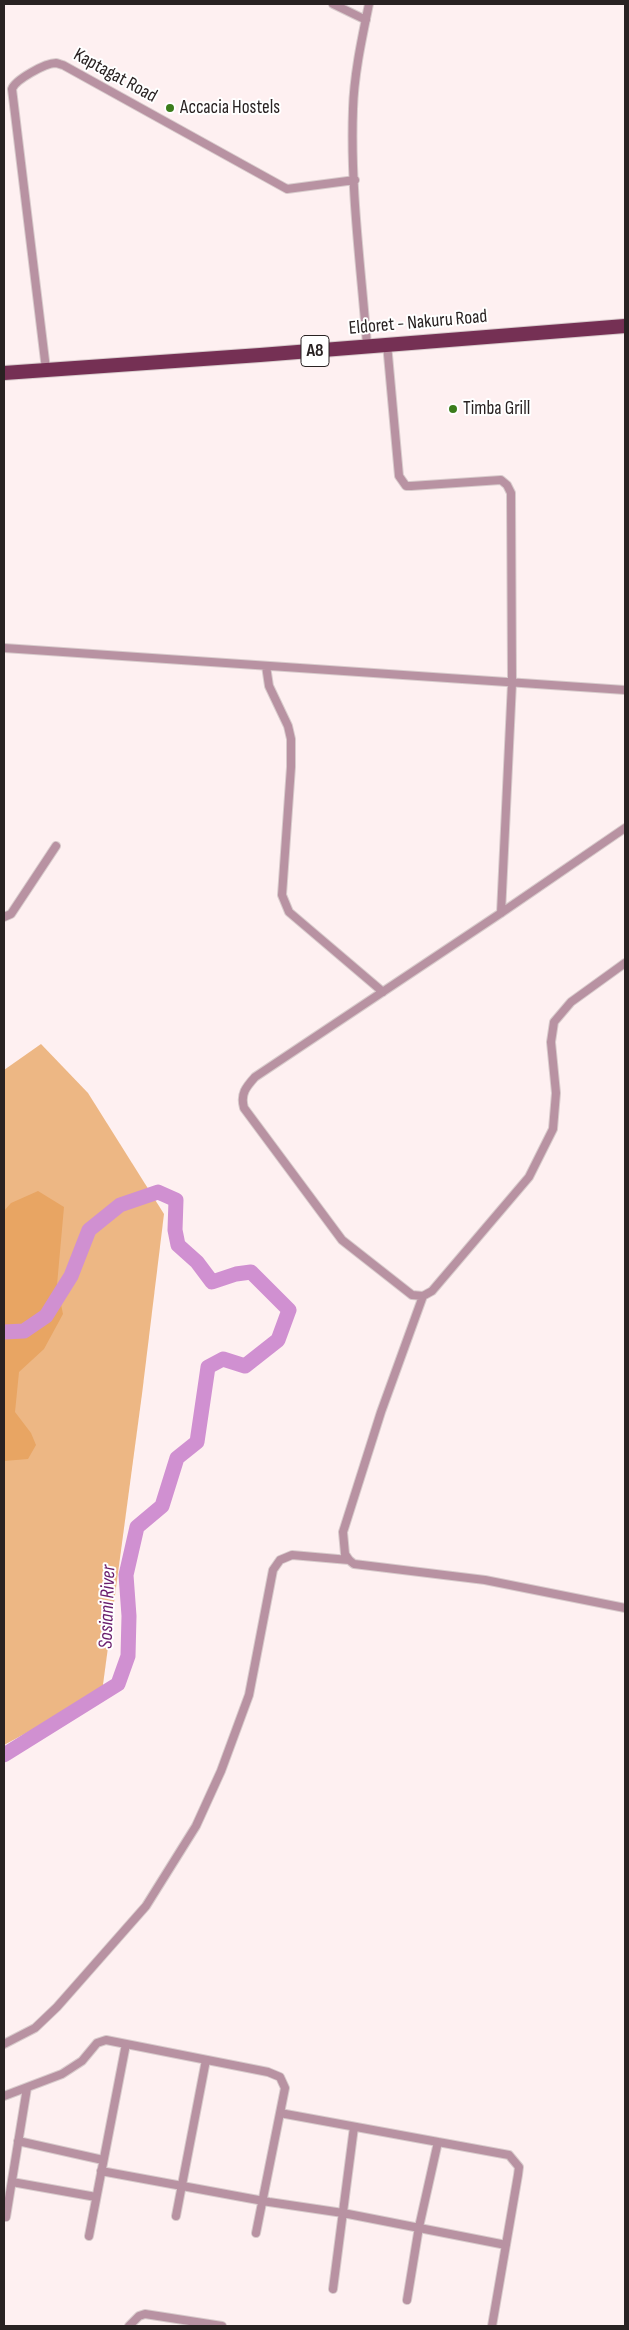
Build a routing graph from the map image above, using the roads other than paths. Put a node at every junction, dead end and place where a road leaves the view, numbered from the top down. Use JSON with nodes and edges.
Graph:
{"nodes":[{"id":1,"x":333,"y":4,"type":"edge"},
{"id":2,"x":369,"y":4,"type":"edge"},
{"id":3,"x":366,"y":20,"type":"junction"},
{"id":4,"x":355,"y":180,"type":"junction"},
{"id":5,"x":625,"y":326,"type":"edge"},
{"id":6,"x":387,"y":344,"type":"junction"},
{"id":7,"x":367,"y":345,"type":"junction"},
{"id":8,"x":46,"y":369,"type":"junction"},
{"id":9,"x":4,"y":373,"type":"edge"},
{"id":10,"x":4,"y":648,"type":"edge"},
{"id":11,"x":266,"y":666,"type":"junction"},
{"id":12,"x":512,"y":683,"type":"junction"},
{"id":13,"x":625,"y":690,"type":"edge"},
{"id":14,"x":625,"y":828,"type":"edge"},
{"id":15,"x":56,"y":846,"type":"dead end"},
{"id":16,"x":501,"y":913,"type":"junction"},
{"id":17,"x":4,"y":917,"type":"edge"},
{"id":18,"x":625,"y":964,"type":"edge"},
{"id":19,"x":383,"y":992,"type":"junction"},
{"id":20,"x":423,"y":1296,"type":"junction"},
{"id":21,"x":348,"y":1560,"type":"junction"},
{"id":22,"x":625,"y":1608,"type":"edge"},
{"id":23,"x":4,"y":2044,"type":"edge"},
{"id":24,"x":126,"y":2044,"type":"junction"},
{"id":25,"x":206,"y":2060,"type":"junction"},
{"id":26,"x":27,"y":2088,"type":"junction"},
{"id":27,"x":4,"y":2096,"type":"edge"},
{"id":28,"x":280,"y":2113,"type":"junction"},
{"id":29,"x":354,"y":2127,"type":"junction"},
{"id":30,"x":18,"y":2141,"type":"junction"},
{"id":31,"x":438,"y":2142,"type":"junction"},
{"id":32,"x":103,"y":2160,"type":"junction"},
{"id":33,"x":101,"y":2171,"type":"junction"},
{"id":34,"x":12,"y":2182,"type":"junction"},
{"id":35,"x":181,"y":2184,"type":"junction"},
{"id":36,"x":96,"y":2198,"type":"junction"},
{"id":37,"x":262,"y":2201,"type":"junction"},
{"id":38,"x":343,"y":2213,"type":"junction"},
{"id":39,"x":176,"y":2216,"type":"dead end"},
{"id":40,"x":6,"y":2217,"type":"dead end"},
{"id":41,"x":418,"y":2227,"type":"junction"},
{"id":42,"x":256,"y":2233,"type":"dead end"},
{"id":43,"x":89,"y":2236,"type":"dead end"},
{"id":44,"x":506,"y":2245,"type":"junction"},
{"id":45,"x":334,"y":2289,"type":"dead end"},
{"id":46,"x":407,"y":2300,"type":"dead end"},
{"id":47,"x":129,"y":2326,"type":"edge"},
{"id":48,"x":222,"y":2326,"type":"edge"},
{"id":49,"x":492,"y":2326,"type":"edge"}],
"edges":[{"from":1,"to":3,"type":"street"},
{"from":2,"to":3,"type":"street"},
{"from":3,"to":4,"type":"street"},
{"from":4,"to":7,"type":"street"},
{"from":4,"to":8,"type":"street","name":"Kaptagat Road"},
{"from":5,"to":6,"type":"highway","name":"Eldoret - Nakuru Road","number":"A8"},
{"from":6,"to":7,"type":"highway","name":"Eldoret - Nakuru Road","number":"A8"},
{"from":6,"to":12,"type":"street"},
{"from":7,"to":8,"type":"highway","name":"Eldoret - Nakuru Road","number":"A8"},
{"from":8,"to":9,"type":"highway","name":"Eldoret - Nakuru Road","number":"A8"},
{"from":10,"to":11,"type":"street"},
{"from":11,"to":12,"type":"street"},
{"from":11,"to":19,"type":"street"},
{"from":12,"to":13,"type":"street"},
{"from":12,"to":16,"type":"street"},
{"from":14,"to":16,"type":"street"},
{"from":15,"to":17,"type":"street"},
{"from":16,"to":19,"type":"street"},
{"from":18,"to":20,"type":"street"},
{"from":19,"to":20,"type":"street"},
{"from":20,"to":21,"type":"street"},
{"from":21,"to":22,"type":"street"},
{"from":21,"to":23,"type":"street"},
{"from":24,"to":25,"type":"street"},
{"from":24,"to":26,"type":"street"},
{"from":24,"to":32,"type":"street"},
{"from":25,"to":28,"type":"street"},
{"from":25,"to":35,"type":"street"},
{"from":26,"to":27,"type":"street"},
{"from":26,"to":30,"type":"street"},
{"from":28,"to":29,"type":"street"},
{"from":28,"to":37,"type":"street"},
{"from":29,"to":31,"type":"street"},
{"from":29,"to":38,"type":"street"},
{"from":30,"to":32,"type":"street"},
{"from":30,"to":34,"type":"street"},
{"from":31,"to":41,"type":"street"},
{"from":31,"to":44,"type":"street"},
{"from":32,"to":33,"type":"street"},
{"from":33,"to":35,"type":"street"},
{"from":33,"to":36,"type":"street"},
{"from":34,"to":36,"type":"street"},
{"from":34,"to":40,"type":"street"},
{"from":35,"to":37,"type":"street"},
{"from":35,"to":39,"type":"street"},
{"from":36,"to":43,"type":"street"},
{"from":37,"to":38,"type":"street"},
{"from":37,"to":42,"type":"street"},
{"from":38,"to":41,"type":"street"},
{"from":38,"to":45,"type":"street"},
{"from":41,"to":44,"type":"street"},
{"from":41,"to":46,"type":"street"},
{"from":44,"to":49,"type":"street"},
{"from":47,"to":48,"type":"street"}]}
